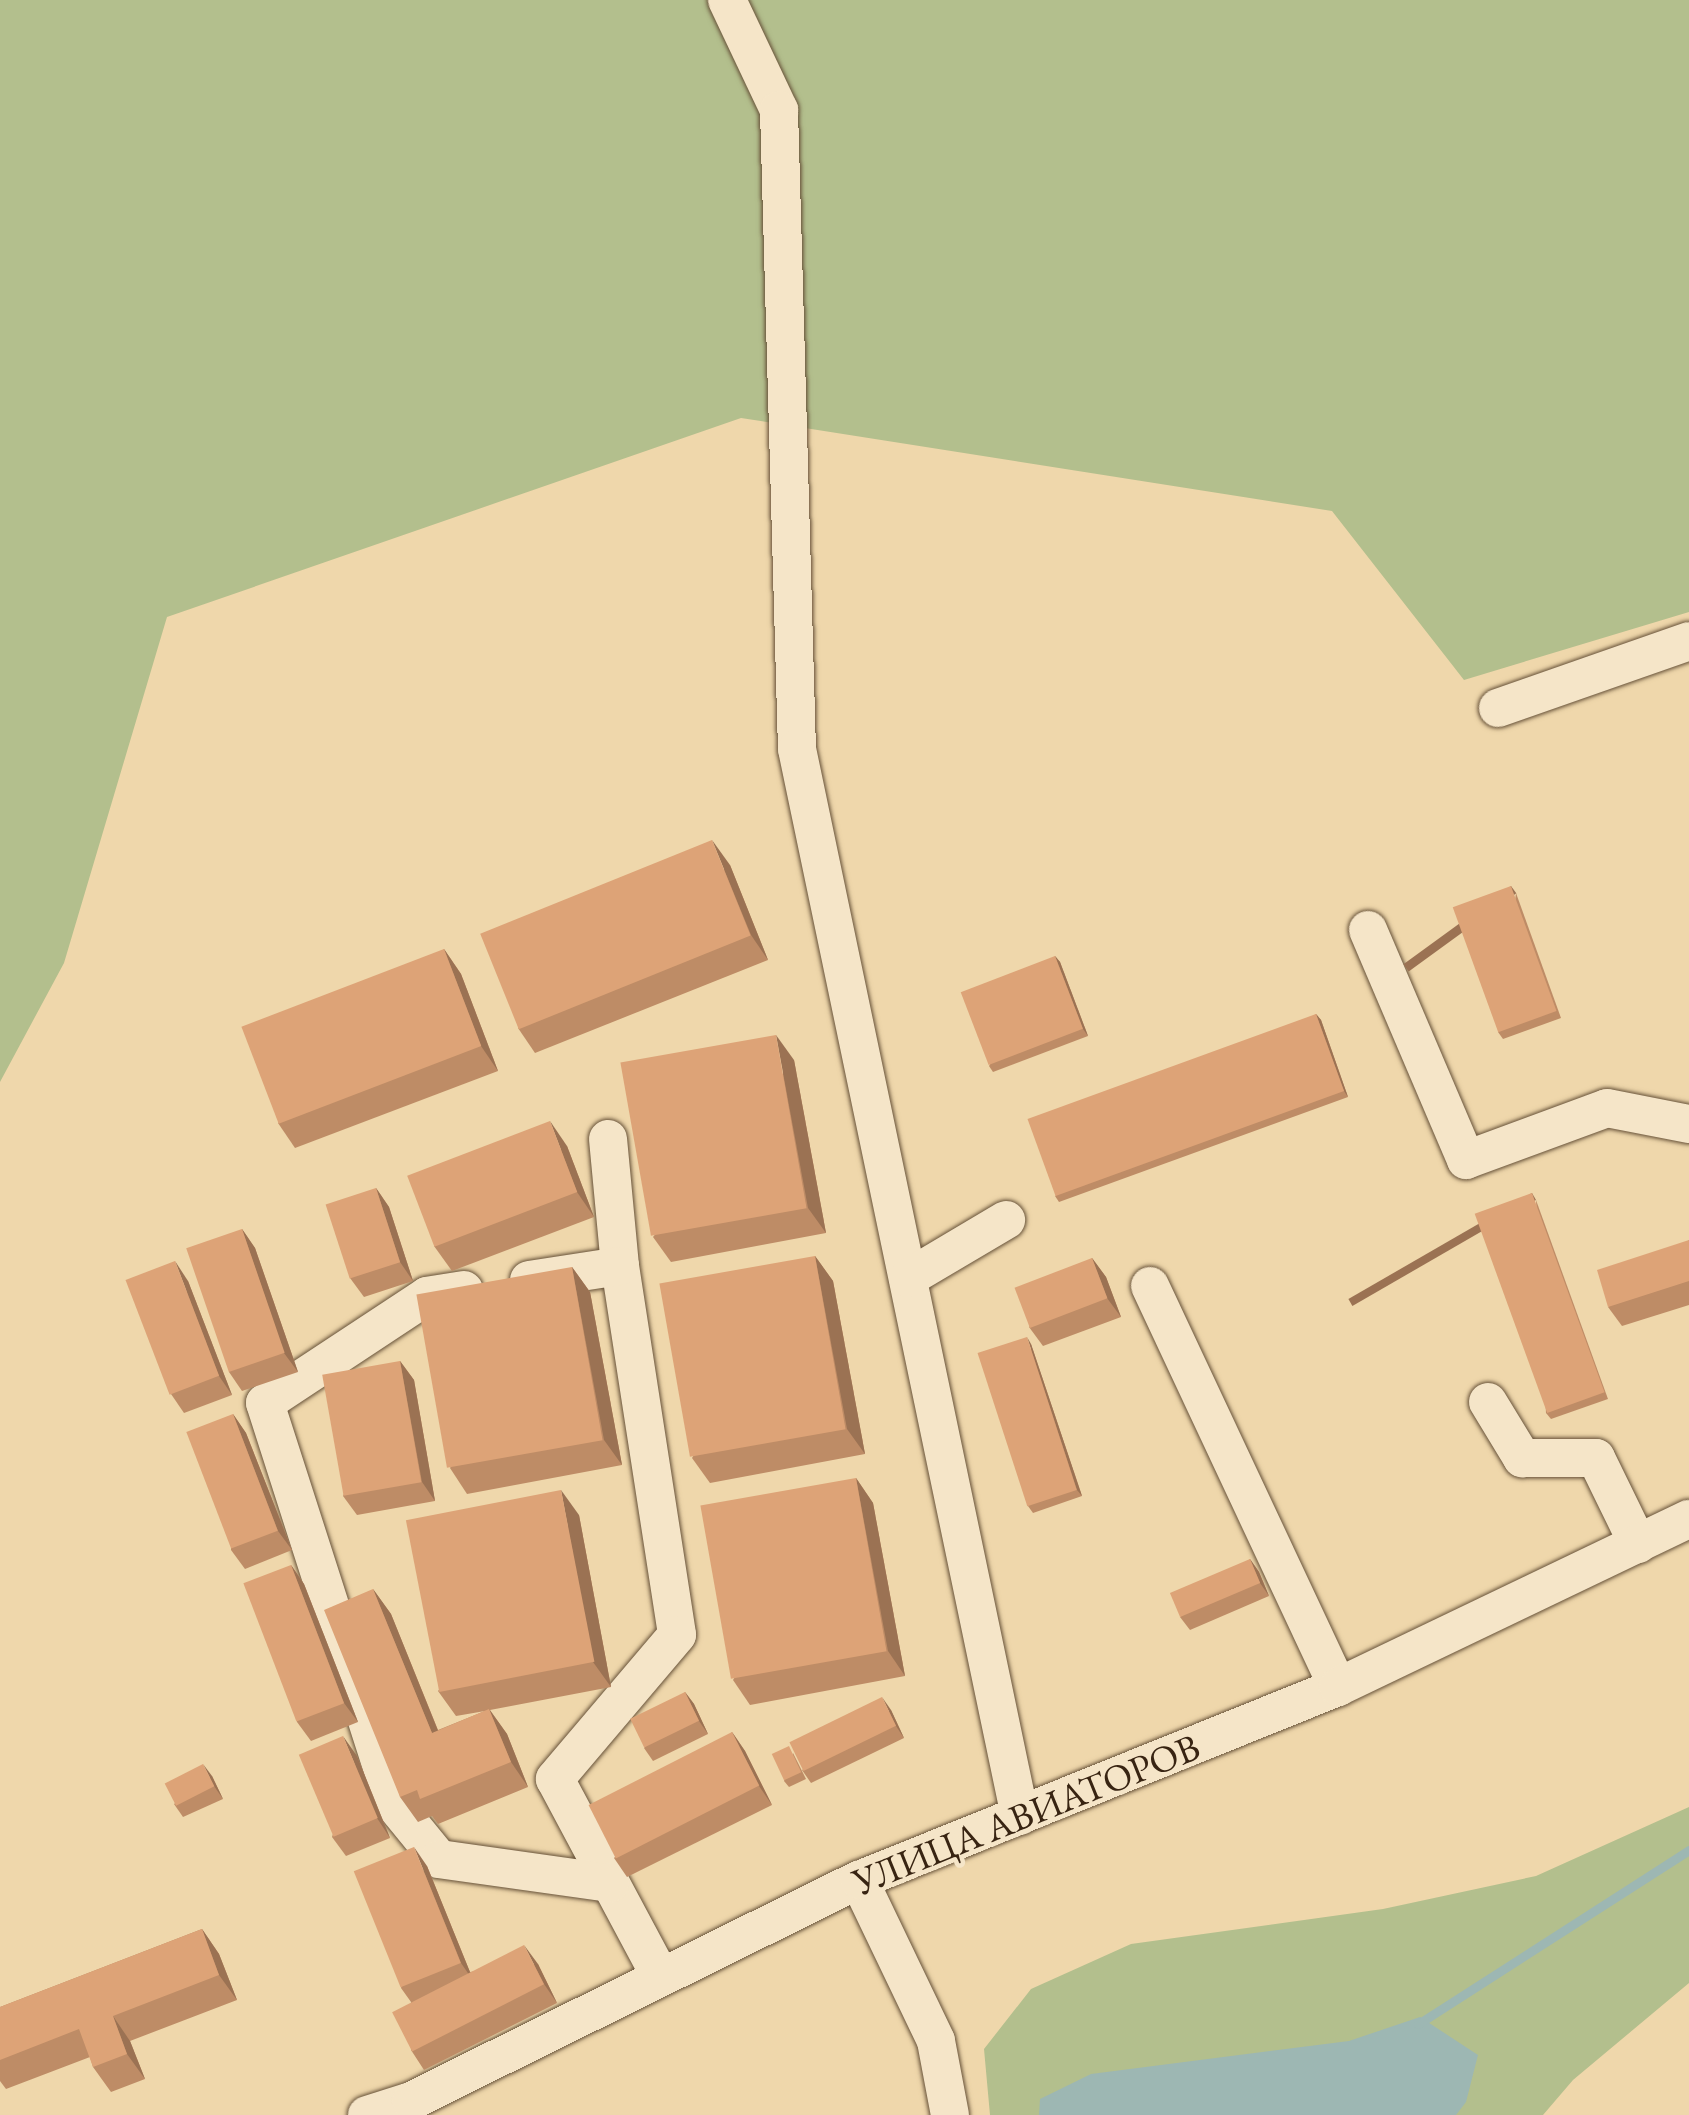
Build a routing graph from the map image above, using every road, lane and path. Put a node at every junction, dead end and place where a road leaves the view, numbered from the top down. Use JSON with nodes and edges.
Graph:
{"nodes":[{"id":1,"x":727,"y":0,"type":"edge"},
{"id":2,"x":1689,"y":640,"type":"edge"},
{"id":3,"x":1498,"y":708,"type":"dead end"},
{"id":4,"x":1368,"y":930,"type":"dead end"},
{"id":5,"x":1689,"y":1124,"type":"edge"},
{"id":6,"x":608,"y":1139,"type":"dead end"},
{"id":7,"x":1006,"y":1220,"type":"dead end"},
{"id":8,"x":620,"y":1266,"type":"junction"},
{"id":9,"x":908,"y":1278,"type":"junction"},
{"id":10,"x":1150,"y":1286,"type":"dead end"},
{"id":11,"x":1488,"y":1402,"type":"dead end"},
{"id":12,"x":1689,"y":1519,"type":"edge"},
{"id":13,"x":1638,"y":1544,"type":"junction"},
{"id":14,"x":1338,"y":1686,"type":"junction"},
{"id":15,"x":1020,"y":1816,"type":"junction"},
{"id":16,"x":859,"y":1880,"type":"junction"},
{"id":17,"x":610,"y":1884,"type":"junction"},
{"id":18,"x":658,"y":1974,"type":"junction"},
{"id":19,"x":414,"y":2108,"type":"edge"},
{"id":20,"x":367,"y":2115,"type":"edge"},
{"id":21,"x":950,"y":2115,"type":"edge"}],
"edges":[{"from":1,"to":9,"type":"street"},
{"from":2,"to":3,"type":"street"},
{"from":4,"to":5,"type":"street"},
{"from":6,"to":8,"type":"street"},
{"from":7,"to":9,"type":"street"},
{"from":8,"to":17,"type":"street"},
{"from":8,"to":17,"type":"street"},
{"from":9,"to":15,"type":"street"},
{"from":10,"to":14,"type":"street"},
{"from":11,"to":13,"type":"street"},
{"from":12,"to":13,"type":"street","name":"УЛИЦА АВИАТОРОВ"},
{"from":13,"to":14,"type":"street","name":"УЛИЦА АВИАТОРОВ"},
{"from":14,"to":15,"type":"street","name":"УЛИЦА АВИАТОРОВ"},
{"from":15,"to":16,"type":"street","name":"УЛИЦА АВИАТОРОВ"},
{"from":16,"to":18,"type":"street","name":"УЛИЦА АВИАТОРОВ"},
{"from":16,"to":21,"type":"street"},
{"from":17,"to":18,"type":"street"},
{"from":18,"to":19,"type":"street","name":"УЛИЦА АВИАТОРОВ"},
{"from":19,"to":20,"type":"street","name":"УЛИЦА АВИАТОРОВ"}]}
